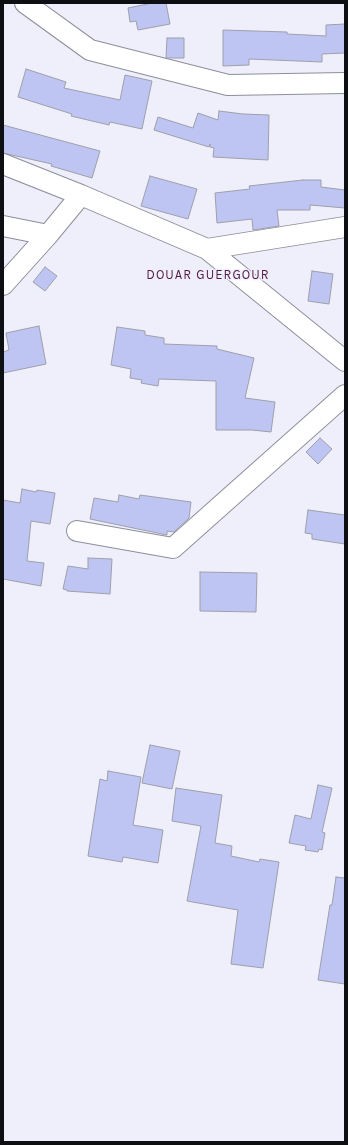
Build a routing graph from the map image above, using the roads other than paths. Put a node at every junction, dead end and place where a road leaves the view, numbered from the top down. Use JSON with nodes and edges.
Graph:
{"nodes":[{"id":1,"x":32,"y":4,"type":"edge"},
{"id":2,"x":345,"y":83,"type":"edge"},
{"id":3,"x":3,"y":164,"type":"edge"},
{"id":4,"x":81,"y":195,"type":"junction"},
{"id":5,"x":3,"y":226,"type":"edge"},
{"id":6,"x":345,"y":227,"type":"edge"},
{"id":7,"x":48,"y":235,"type":"junction"},
{"id":8,"x":207,"y":249,"type":"junction"},
{"id":9,"x":3,"y":285,"type":"edge"},
{"id":10,"x":345,"y":361,"type":"edge"},
{"id":11,"x":345,"y":395,"type":"edge"},
{"id":12,"x":77,"y":531,"type":"dead end"}],
"edges":[{"from":1,"to":2,"type":"street"},
{"from":3,"to":4,"type":"street"},
{"from":4,"to":7,"type":"street"},
{"from":4,"to":8,"type":"street"},
{"from":5,"to":7,"type":"street"},
{"from":6,"to":8,"type":"street"},
{"from":7,"to":9,"type":"street"},
{"from":8,"to":10,"type":"street"},
{"from":11,"to":12,"type":"street"}]}
